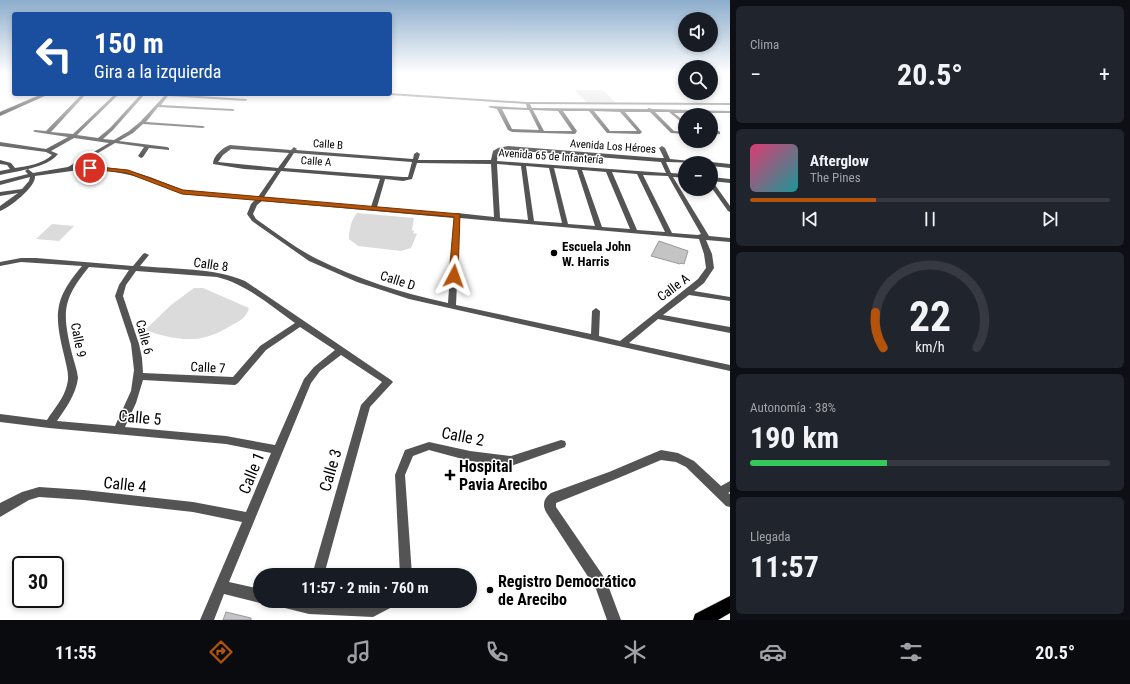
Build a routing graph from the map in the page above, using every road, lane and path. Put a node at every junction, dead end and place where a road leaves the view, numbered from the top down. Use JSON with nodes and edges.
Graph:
{"nodes":[{"id":1,"x":28,"y":102,"type":"edge"},
{"id":2,"x":76,"y":102,"type":"edge"},
{"id":3,"x":109,"y":102,"type":"edge"},
{"id":4,"x":135,"y":102,"type":"edge"},
{"id":5,"x":162,"y":102,"type":"edge"},
{"id":6,"x":511,"y":102,"type":"edge"},
{"id":7,"x":527,"y":103,"type":"junction"},
{"id":8,"x":644,"y":104,"type":"junction"},
{"id":9,"x":730,"y":104,"type":"edge"},
{"id":10,"x":158,"y":106,"type":"junction"},
{"id":11,"x":490,"y":107,"type":"dead end"},
{"id":12,"x":499,"y":108,"type":"junction"},
{"id":13,"x":530,"y":109,"type":"junction"},
{"id":14,"x":233,"y":110,"type":"dead end"},
{"id":15,"x":560,"y":110,"type":"junction"},
{"id":16,"x":590,"y":110,"type":"junction"},
{"id":17,"x":621,"y":110,"type":"junction"},
{"id":18,"x":652,"y":110,"type":"junction"},
{"id":19,"x":670,"y":111,"type":"junction"},
{"id":20,"x":678,"y":112,"type":"edge"},
{"id":21,"x":727,"y":112,"type":"edge"},
{"id":22,"x":0,"y":114,"type":"edge"},
{"id":23,"x":730,"y":116,"type":"edge"},
{"id":24,"x":678,"y":118,"type":"edge"},
{"id":25,"x":142,"y":123,"type":"junction"},
{"id":26,"x":203,"y":127,"type":"dead end"},
{"id":27,"x":35,"y":131,"type":"dead end"},
{"id":28,"x":48,"y":132,"type":"junction"},
{"id":29,"x":542,"y":132,"type":"junction"},
{"id":30,"x":678,"y":132,"type":"edge"},
{"id":31,"x":75,"y":135,"type":"junction"},
{"id":32,"x":100,"y":139,"type":"junction"},
{"id":33,"x":116,"y":141,"type":"junction"},
{"id":34,"x":0,"y":144,"type":"edge"},
{"id":35,"x":148,"y":146,"type":"junction"},
{"id":36,"x":662,"y":148,"type":"dead end"},
{"id":37,"x":168,"y":149,"type":"dead end"},
{"id":38,"x":294,"y":149,"type":"junction"},
{"id":39,"x":47,"y":151,"type":"junction"},
{"id":40,"x":417,"y":154,"type":"dead end"},
{"id":41,"x":141,"y":156,"type":"dead end"},
{"id":42,"x":665,"y":159,"type":"junction"},
{"id":43,"x":415,"y":161,"type":"junction"},
{"id":44,"x":678,"y":161,"type":"edge"},
{"id":45,"x":0,"y":162,"type":"edge"},
{"id":46,"x":494,"y":162,"type":"junction"},
{"id":47,"x":215,"y":163,"type":"joint"},
{"id":48,"x":523,"y":164,"type":"junction"},
{"id":49,"x":718,"y":165,"type":"edge"},
{"id":50,"x":551,"y":166,"type":"junction"},
{"id":51,"x":730,"y":166,"type":"edge"},
{"id":52,"x":25,"y":167,"type":"junction"},
{"id":53,"x":70,"y":168,"type":"junction"},
{"id":54,"x":579,"y":168,"type":"junction"},
{"id":55,"x":13,"y":170,"type":"junction"},
{"id":56,"x":280,"y":170,"type":"junction"},
{"id":57,"x":608,"y":170,"type":"junction"},
{"id":58,"x":639,"y":172,"type":"junction"},
{"id":59,"x":0,"y":173,"type":"edge"},
{"id":60,"x":669,"y":174,"type":"junction"},
{"id":61,"x":31,"y":175,"type":"junction"},
{"id":62,"x":678,"y":175,"type":"edge"},
{"id":63,"x":384,"y":177,"type":"junction"},
{"id":64,"x":718,"y":180,"type":"edge"},
{"id":65,"x":730,"y":181,"type":"edge"},
{"id":66,"x":0,"y":183,"type":"edge"},
{"id":67,"x":23,"y":192,"type":"junction"},
{"id":68,"x":718,"y":193,"type":"edge"},
{"id":69,"x":0,"y":194,"type":"edge"},
{"id":70,"x":260,"y":199,"type":"junction"},
{"id":71,"x":374,"y":208,"type":"junction"},
{"id":72,"x":0,"y":209,"type":"edge"},
{"id":73,"x":730,"y":210,"type":"edge"},
{"id":74,"x":457,"y":215,"type":"junction"},
{"id":75,"x":497,"y":219,"type":"junction"},
{"id":76,"x":531,"y":221,"type":"junction"},
{"id":77,"x":565,"y":224,"type":"junction"},
{"id":78,"x":599,"y":227,"type":"junction"},
{"id":79,"x":634,"y":230,"type":"junction"},
{"id":80,"x":669,"y":233,"type":"junction"},
{"id":81,"x":703,"y":236,"type":"junction"},
{"id":82,"x":730,"y":240,"type":"edge"},
{"id":83,"x":145,"y":255,"type":"dead end"},
{"id":84,"x":0,"y":264,"type":"edge"},
{"id":85,"x":87,"y":264,"type":"junction"},
{"id":86,"x":135,"y":268,"type":"junction"},
{"id":87,"x":687,"y":292,"type":"junction"},
{"id":88,"x":730,"y":299,"type":"edge"},
{"id":89,"x":452,"y":307,"type":"junction"},
{"id":90,"x":596,"y":310,"type":"dead end"},
{"id":91,"x":656,"y":316,"type":"junction"},
{"id":92,"x":300,"y":322,"type":"junction"},
{"id":93,"x":730,"y":330,"type":"edge"},
{"id":94,"x":595,"y":338,"type":"junction"},
{"id":95,"x":622,"y":344,"type":"junction"},
{"id":96,"x":341,"y":350,"type":"junction"},
{"id":97,"x":730,"y":368,"type":"edge"},
{"id":98,"x":140,"y":376,"type":"junction"},
{"id":99,"x":388,"y":382,"type":"joint"},
{"id":100,"x":0,"y":418,"type":"edge"},
{"id":101,"x":49,"y":424,"type":"junction"},
{"id":102,"x":118,"y":430,"type":"junction"},
{"id":103,"x":561,"y":444,"type":"dead end"},
{"id":104,"x":277,"y":450,"type":"junction"},
{"id":105,"x":725,"y":489,"type":"edge"},
{"id":106,"x":730,"y":502,"type":"edge"},
{"id":107,"x":0,"y":510,"type":"edge"},
{"id":108,"x":250,"y":518,"type":"junction"},
{"id":109,"x":320,"y":568,"type":"edge"},
{"id":110,"x":406,"y":568,"type":"edge"},
{"id":111,"x":221,"y":587,"type":"junction"},
{"id":112,"x":253,"y":594,"type":"edge"},
{"id":113,"x":730,"y":604,"type":"edge"},
{"id":114,"x":352,"y":608,"type":"edge"},
{"id":115,"x":377,"y":608,"type":"edge"},
{"id":116,"x":207,"y":620,"type":"edge"},
{"id":117,"x":614,"y":620,"type":"edge"},
{"id":118,"x":701,"y":620,"type":"edge"}],
"edges":[{"from":1,"to":22,"type":"main road"},
{"from":2,"to":28,"type":"street"},
{"from":3,"to":31,"type":"street"},
{"from":4,"to":32,"type":"street"},
{"from":5,"to":10,"type":"street"},
{"from":6,"to":7,"type":"street"},
{"from":7,"to":8,"type":"street"},
{"from":7,"to":13,"type":"street"},
{"from":8,"to":9,"type":"street"},
{"from":8,"to":18,"type":"street"},
{"from":10,"to":14,"type":"street"},
{"from":10,"to":25,"type":"street"},
{"from":11,"to":12,"type":"street"},
{"from":12,"to":13,"type":"street"},
{"from":12,"to":29,"type":"street"},
{"from":13,"to":15,"type":"street"},
{"from":13,"to":29,"type":"street"},
{"from":15,"to":16,"type":"street"},
{"from":15,"to":29,"type":"street"},
{"from":16,"to":17,"type":"street"},
{"from":16,"to":17,"type":"street"},
{"from":17,"to":18,"type":"street"},
{"from":18,"to":19,"type":"street"},
{"from":18,"to":30,"type":"street"},
{"from":19,"to":20,"type":"street"},
{"from":19,"to":24,"type":"street"},
{"from":21,"to":23,"type":"street"},
{"from":25,"to":26,"type":"street"},
{"from":25,"to":33,"type":"street"},
{"from":27,"to":28,"type":"street"},
{"from":28,"to":31,"type":"street"},
{"from":31,"to":32,"type":"street"},
{"from":31,"to":39,"type":"street"},
{"from":32,"to":33,"type":"street"},
{"from":33,"to":35,"type":"street"},
{"from":33,"to":53,"type":"street"},
{"from":34,"to":39,"type":"street"},
{"from":35,"to":37,"type":"street"},
{"from":35,"to":41,"type":"street"},
{"from":36,"to":42,"type":"street"},
{"from":38,"to":43,"type":"street","name":"Calle B"},
{"from":38,"to":47,"type":"street","name":"Calle B"},
{"from":38,"to":56,"type":"street","name":"Calle D"},
{"from":39,"to":52,"type":"street"},
{"from":40,"to":43,"type":"street"},
{"from":42,"to":44,"type":"street","name":"Avenida Los Héroes"},
{"from":42,"to":46,"type":"street","name":"Avenida Los Héroes"},
{"from":42,"to":60,"type":"street"},
{"from":43,"to":46,"type":"street","name":"Avenida 65 de Infantería"},
{"from":43,"to":63,"type":"street","name":"Calle A"},
{"from":45,"to":55,"type":"street"},
{"from":46,"to":48,"type":"street","name":"Avenida 65 de Infantería"},
{"from":46,"to":75,"type":"street"},
{"from":47,"to":56,"type":"street","name":"Calle A"},
{"from":48,"to":50,"type":"street","name":"Avenida 65 de Infantería"},
{"from":48,"to":76,"type":"street"},
{"from":49,"to":51,"type":"street"},
{"from":50,"to":54,"type":"street","name":"Avenida 65 de Infantería"},
{"from":50,"to":77,"type":"street"},
{"from":52,"to":55,"type":"street"},
{"from":52,"to":61,"type":"street"},
{"from":53,"to":61,"type":"street"},
{"from":53,"to":70,"type":"street"},
{"from":54,"to":57,"type":"street","name":"Avenida 65 de Infantería"},
{"from":54,"to":78,"type":"street"},
{"from":55,"to":59,"type":"street"},
{"from":56,"to":63,"type":"street","name":"Calle A"},
{"from":56,"to":70,"type":"street","name":"Calle D"},
{"from":57,"to":58,"type":"street","name":"Avenida 65 de Infantería"},
{"from":57,"to":79,"type":"street"},
{"from":58,"to":60,"type":"street","name":"Avenida 65 de Infantería"},
{"from":58,"to":80,"type":"street"},
{"from":60,"to":62,"type":"street","name":"Avenida 65 de Infantería"},
{"from":60,"to":81,"type":"street"},
{"from":61,"to":66,"type":"street"},
{"from":61,"to":67,"type":"street"},
{"from":63,"to":71,"type":"street"},
{"from":64,"to":65,"type":"street"},
{"from":67,"to":69,"type":"street"},
{"from":67,"to":72,"type":"street"},
{"from":68,"to":73,"type":"street"},
{"from":70,"to":71,"type":"street"},
{"from":70,"to":89,"type":"street","name":"Calle D"},
{"from":71,"to":74,"type":"street"},
{"from":74,"to":75,"type":"street"},
{"from":74,"to":89,"type":"street"},
{"from":75,"to":76,"type":"street"},
{"from":76,"to":77,"type":"street"},
{"from":77,"to":78,"type":"street"},
{"from":78,"to":79,"type":"street"},
{"from":79,"to":80,"type":"street"},
{"from":80,"to":81,"type":"street"},
{"from":81,"to":82,"type":"street"},
{"from":81,"to":87,"type":"street","name":"Calle A"},
{"from":83,"to":86,"type":"street","name":"Calle 6"},
{"from":84,"to":85,"type":"street","name":"Calle 8"},
{"from":85,"to":86,"type":"street","name":"Calle 8"},
{"from":85,"to":101,"type":"street","name":"Calle 9"},
{"from":86,"to":92,"type":"street","name":"Calle 8"},
{"from":86,"to":98,"type":"street","name":"Calle 6"},
{"from":87,"to":88,"type":"street"},
{"from":87,"to":91,"type":"street","name":"Calle A"},
{"from":89,"to":94,"type":"street","name":"Calle D"},
{"from":90,"to":94,"type":"street"},
{"from":91,"to":93,"type":"street"},
{"from":91,"to":95,"type":"street","name":"Calle A"},
{"from":92,"to":96,"type":"street","name":"Calle 8"},
{"from":92,"to":98,"type":"street","name":"Calle 7"},
{"from":94,"to":95,"type":"street","name":"Calle D"},
{"from":95,"to":97,"type":"street","name":"Calle D"},
{"from":96,"to":99,"type":"street","name":"Calle 8"},
{"from":96,"to":104,"type":"street","name":"Calle 1"},
{"from":98,"to":102,"type":"street","name":"Calle 6"},
{"from":99,"to":109,"type":"street","name":"Calle 3"},
{"from":100,"to":101,"type":"street","name":"Calle 5"},
{"from":101,"to":102,"type":"street","name":"Calle 5"},
{"from":102,"to":104,"type":"street","name":"Calle 5"},
{"from":103,"to":110,"type":"street","name":"Calle 2"},
{"from":104,"to":108,"type":"street","name":"Calle 1"},
{"from":105,"to":106,"type":"street"},
{"from":105,"to":117,"type":"street"},
{"from":107,"to":108,"type":"street","name":"Calle 4"},
{"from":108,"to":111,"type":"street","name":"Calle 1"},
{"from":111,"to":112,"type":"street"},
{"from":111,"to":116,"type":"street","name":"Calle 1"},
{"from":113,"to":118,"type":"main road"},
{"from":114,"to":115,"type":"street"}]}
